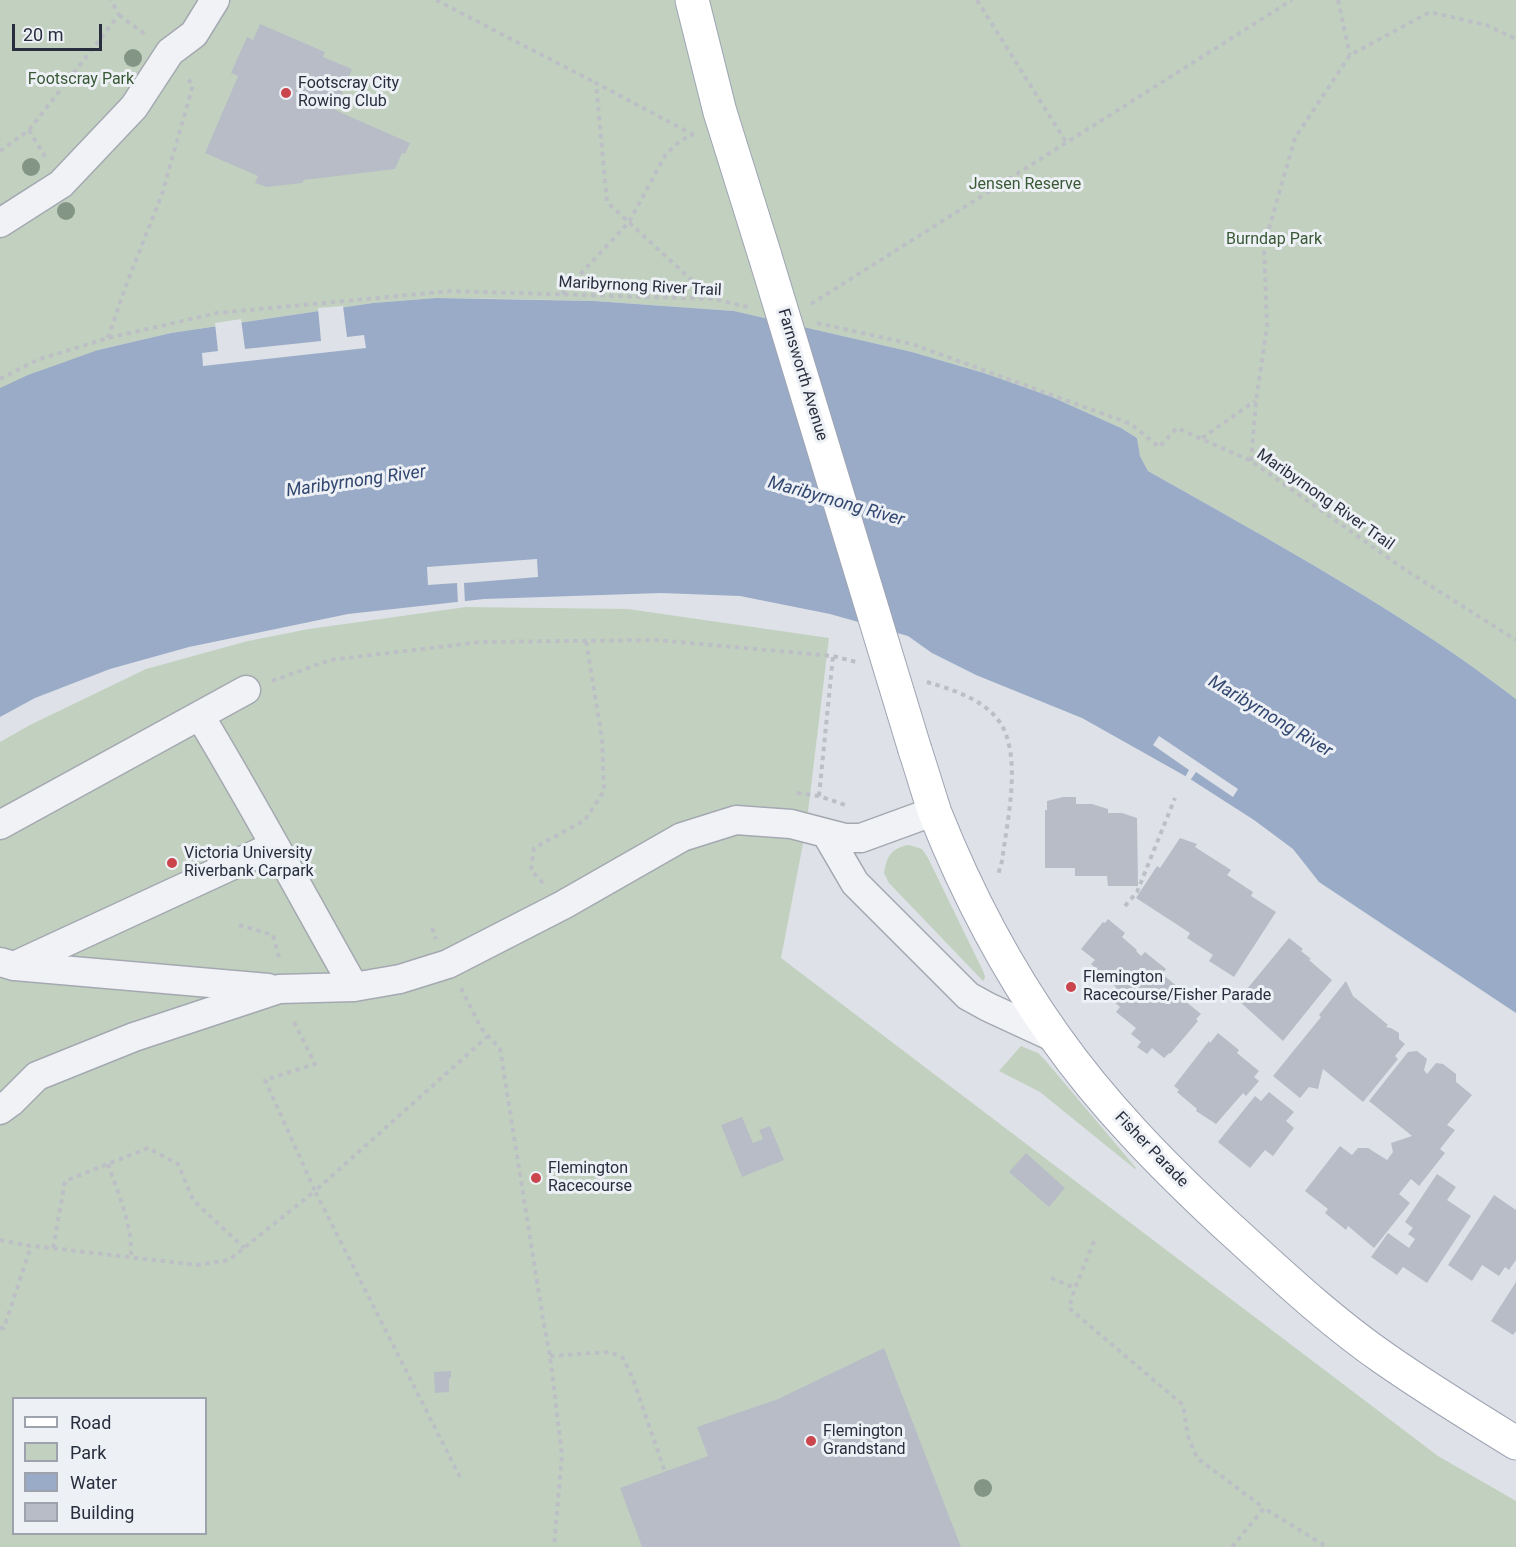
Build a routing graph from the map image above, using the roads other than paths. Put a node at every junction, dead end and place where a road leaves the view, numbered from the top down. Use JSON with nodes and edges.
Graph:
{"nodes":[{"id":1,"x":214,"y":0,"type":"edge"},
{"id":2,"x":692,"y":0,"type":"edge"},
{"id":3,"x":0,"y":223,"type":"edge"},
{"id":4,"x":246,"y":690,"type":"road end"},
{"id":5,"x":200,"y":716,"type":"junction"},
{"id":6,"x":915,"y":750,"type":"joint"},
{"id":7,"x":935,"y":811,"type":"junction"},
{"id":8,"x":0,"y":825,"type":"edge"},
{"id":9,"x":827,"y":835,"type":"junction"},
{"id":10,"x":274,"y":846,"type":"junction"},
{"id":11,"x":7,"y":964,"type":"edge"},
{"id":12,"x":354,"y":987,"type":"junction"},
{"id":13,"x":283,"y":989,"type":"junction"},
{"id":14,"x":1055,"y":1038,"type":"junction"},
{"id":15,"x":0,"y":1110,"type":"edge"},
{"id":16,"x":1516,"y":1443,"type":"edge"}],
"edges":[{"from":1,"to":3,"type":"lane"},
{"from":2,"to":6,"type":"main road","name":"Farnsworth Avenue","bridge":true},
{"from":4,"to":5,"type":"lane"},
{"from":5,"to":8,"type":"lane"},
{"from":5,"to":10,"type":"lane"},
{"from":6,"to":7,"type":"main road","name":"Fisher Parade"},
{"from":7,"to":9,"type":"lane"},
{"from":7,"to":14,"type":"main road","name":"Fisher Parade"},
{"from":9,"to":12,"type":"lane"},
{"from":9,"to":14,"type":"lane"},
{"from":10,"to":11,"type":"lane"},
{"from":10,"to":12,"type":"lane"},
{"from":11,"to":13,"type":"lane"},
{"from":12,"to":13,"type":"lane"},
{"from":13,"to":15,"type":"lane"},
{"from":14,"to":16,"type":"main road","name":"Fisher Parade"}]}
